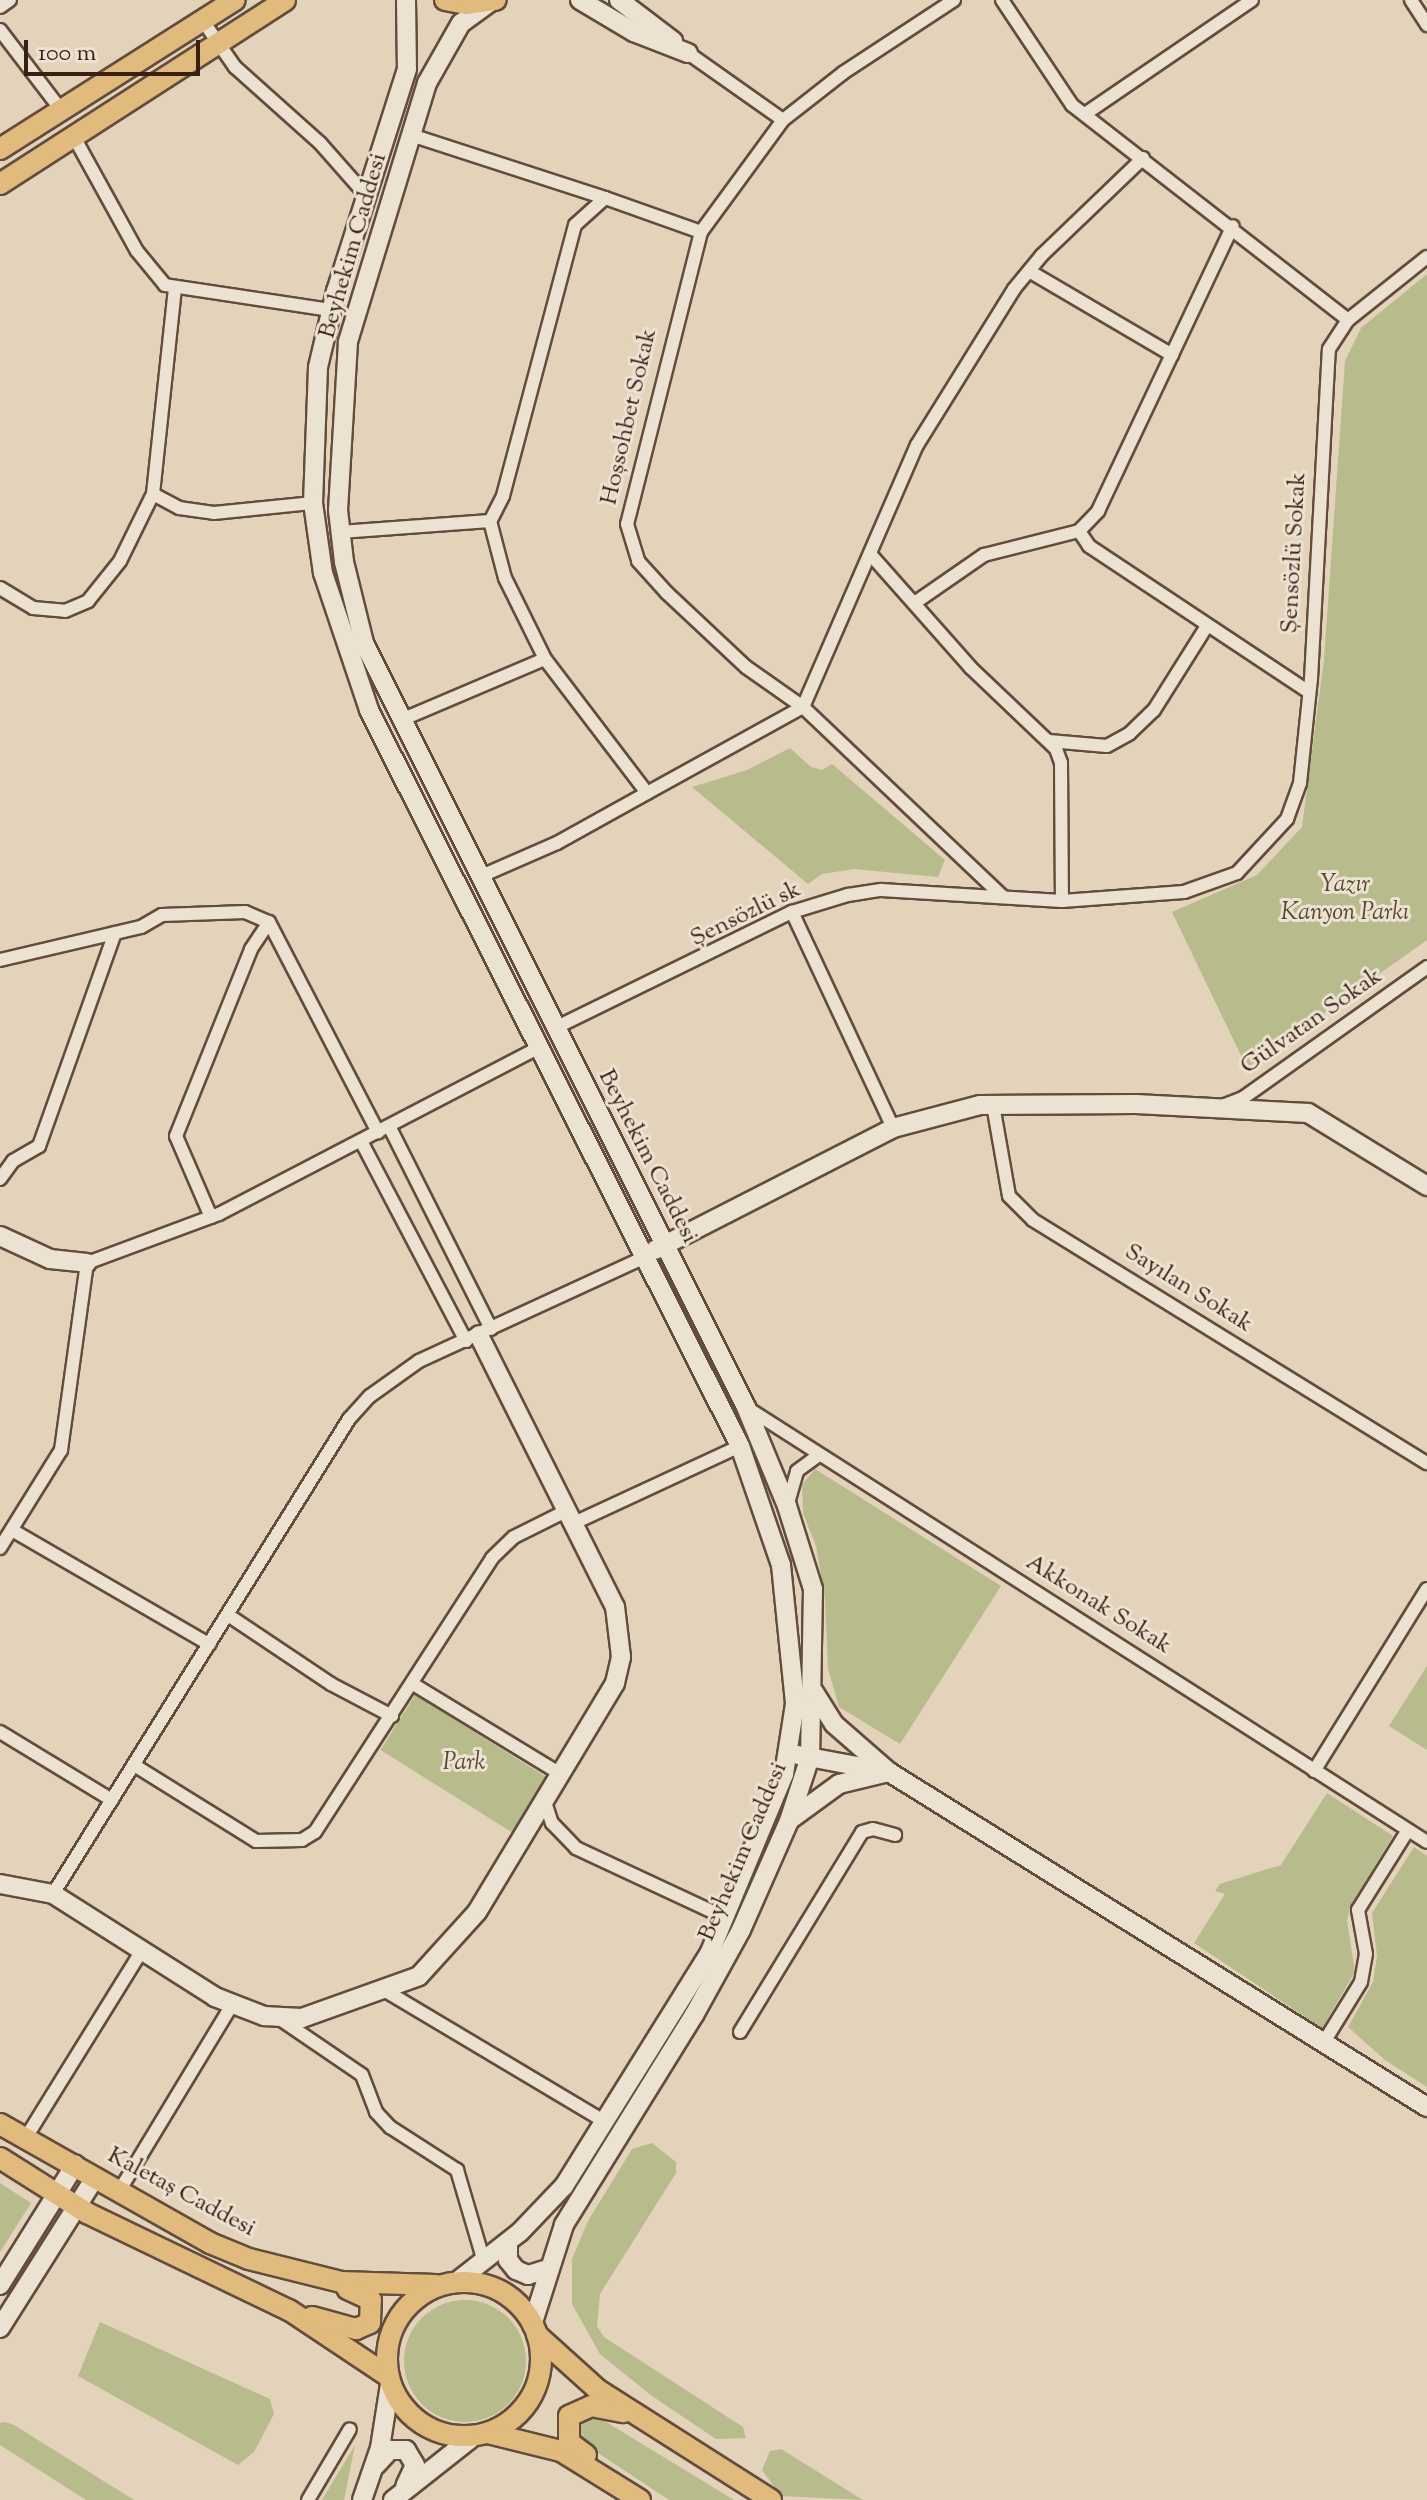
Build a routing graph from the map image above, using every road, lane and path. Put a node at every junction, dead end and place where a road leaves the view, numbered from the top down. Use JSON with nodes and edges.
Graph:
{"nodes":[{"id":1,"x":10,"y":0,"type":"edge"},
{"id":2,"x":235,"y":0,"type":"edge"},
{"id":3,"x":285,"y":0,"type":"edge"},
{"id":4,"x":406,"y":0,"type":"edge"},
{"id":5,"x":445,"y":0,"type":"edge"},
{"id":6,"x":580,"y":0,"type":"edge"},
{"id":7,"x":619,"y":0,"type":"edge"},
{"id":8,"x":954,"y":0,"type":"edge"},
{"id":9,"x":1002,"y":0,"type":"edge"},
{"id":10,"x":1252,"y":0,"type":"edge"},
{"id":11,"x":1411,"y":0,"type":"edge"},
{"id":12,"x":493,"y":1,"type":"edge"},
{"id":13,"x":0,"y":7,"type":"edge"},
{"id":14,"x":203,"y":21,"type":"junction"},
{"id":15,"x":1427,"y":25,"type":"edge"},
{"id":16,"x":0,"y":30,"type":"edge"},
{"id":17,"x":217,"y":44,"type":"junction"},
{"id":18,"x":688,"y":53,"type":"junction"},
{"id":19,"x":62,"y":111,"type":"junction"},
{"id":20,"x":1085,"y":114,"type":"junction"},
{"id":21,"x":783,"y":120,"type":"junction"},
{"id":22,"x":411,"y":135,"type":"junction"},
{"id":23,"x":74,"y":137,"type":"junction"},
{"id":24,"x":0,"y":149,"type":"edge"},
{"id":25,"x":1143,"y":158,"type":"junction"},
{"id":26,"x":0,"y":184,"type":"edge"},
{"id":27,"x":365,"y":194,"type":"junction"},
{"id":28,"x":605,"y":198,"type":"junction"},
{"id":29,"x":1233,"y":226,"type":"junction"},
{"id":30,"x":701,"y":232,"type":"junction"},
{"id":31,"x":1427,"y":257,"type":"edge"},
{"id":32,"x":1029,"y":271,"type":"junction"},
{"id":33,"x":175,"y":288,"type":"junction"},
{"id":34,"x":331,"y":310,"type":"junction"},
{"id":35,"x":1348,"y":320,"type":"junction"},
{"id":36,"x":1172,"y":355,"type":"junction"},
{"id":37,"x":153,"y":494,"type":"junction"},
{"id":38,"x":313,"y":503,"type":"junction"},
{"id":39,"x":490,"y":521,"type":"junction"},
{"id":40,"x":1079,"y":531,"type":"junction"},
{"id":41,"x":340,"y":532,"type":"junction"},
{"id":42,"x":871,"y":555,"type":"junction"},
{"id":43,"x":0,"y":588,"type":"edge"},
{"id":44,"x":916,"y":602,"type":"junction"},
{"id":45,"x":1207,"y":626,"type":"junction"},
{"id":46,"x":545,"y":659,"type":"junction"},
{"id":47,"x":1309,"y":692,"type":"junction"},
{"id":48,"x":803,"y":707,"type":"junction"},
{"id":49,"x":401,"y":720,"type":"junction"},
{"id":50,"x":1049,"y":741,"type":"junction"},
{"id":51,"x":647,"y":793,"type":"junction"},
{"id":52,"x":1237,"y":873,"type":"joint"},
{"id":53,"x":479,"y":877,"type":"junction"},
{"id":54,"x":1003,"y":897,"type":"junction"},
{"id":55,"x":1062,"y":901,"type":"junction"},
{"id":56,"x":792,"y":912,"type":"junction"},
{"id":57,"x":269,"y":922,"type":"junction"},
{"id":58,"x":115,"y":933,"type":"junction"},
{"id":59,"x":0,"y":960,"type":"edge"},
{"id":60,"x":1427,"y":967,"type":"edge"},
{"id":61,"x":555,"y":1028,"type":"junction"},
{"id":62,"x":538,"y":1048,"type":"junction"},
{"id":63,"x":993,"y":1105,"type":"junction"},
{"id":64,"x":1219,"y":1107,"type":"junction"},
{"id":65,"x":893,"y":1128,"type":"junction"},
{"id":66,"x":383,"y":1129,"type":"junction"},
{"id":67,"x":361,"y":1141,"type":"junction"},
{"id":68,"x":0,"y":1179,"type":"edge"},
{"id":69,"x":1427,"y":1186,"type":"edge"},
{"id":70,"x":211,"y":1217,"type":"junction"},
{"id":71,"x":0,"y":1236,"type":"edge"},
{"id":72,"x":665,"y":1244,"type":"junction"},
{"id":73,"x":643,"y":1258,"type":"junction"},
{"id":74,"x":87,"y":1263,"type":"junction"},
{"id":75,"x":479,"y":1335,"type":"junction"},
{"id":76,"x":746,"y":1407,"type":"junction"},
{"id":77,"x":740,"y":1446,"type":"junction"},
{"id":78,"x":818,"y":1456,"type":"junction"},
{"id":79,"x":1427,"y":1463,"type":"edge"},
{"id":80,"x":787,"y":1506,"type":"junction"},
{"id":81,"x":569,"y":1517,"type":"junction"},
{"id":82,"x":12,"y":1530,"type":"junction"},
{"id":83,"x":0,"y":1548,"type":"edge"},
{"id":84,"x":1427,"y":1589,"type":"edge"},
{"id":85,"x":228,"y":1615,"type":"junction"},
{"id":86,"x":209,"y":1644,"type":"junction"},
{"id":87,"x":413,"y":1684,"type":"junction"},
{"id":88,"x":814,"y":1692,"type":"junction"},
{"id":89,"x":392,"y":1716,"type":"junction"},
{"id":90,"x":0,"y":1732,"type":"edge"},
{"id":91,"x":787,"y":1753,"type":"junction"},
{"id":92,"x":810,"y":1757,"type":"junction"},
{"id":93,"x":134,"y":1765,"type":"junction"},
{"id":94,"x":1314,"y":1771,"type":"junction"},
{"id":95,"x":889,"y":1772,"type":"junction"},
{"id":96,"x":562,"y":1775,"type":"junction"},
{"id":97,"x":112,"y":1800,"type":"junction"},
{"id":98,"x":546,"y":1805,"type":"junction"},
{"id":99,"x":789,"y":1821,"type":"junction"},
{"id":100,"x":1408,"y":1830,"type":"junction"},
{"id":101,"x":895,"y":1835,"type":"dead end"},
{"id":102,"x":1427,"y":1842,"type":"edge"},
{"id":103,"x":0,"y":1884,"type":"edge"},
{"id":104,"x":53,"y":1894,"type":"junction"},
{"id":105,"x":726,"y":1918,"type":"junction"},
{"id":106,"x":142,"y":1950,"type":"junction"},
{"id":107,"x":384,"y":1990,"type":"junction"},
{"id":108,"x":232,"y":2005,"type":"junction"},
{"id":109,"x":278,"y":2017,"type":"junction"},
{"id":110,"x":740,"y":2032,"type":"dead end"},
{"id":111,"x":1324,"y":2042,"type":"junction"},
{"id":112,"x":1427,"y":2107,"type":"edge"},
{"id":113,"x":605,"y":2122,"type":"junction"},
{"id":114,"x":0,"y":2124,"type":"edge"},
{"id":115,"x":25,"y":2139,"type":"junction"},
{"id":116,"x":0,"y":2158,"type":"edge"},
{"id":117,"x":75,"y":2165,"type":"junction"},
{"id":118,"x":95,"y":2178,"type":"junction"},
{"id":119,"x":56,"y":2193,"type":"junction"},
{"id":120,"x":118,"y":2193,"type":"junction"},
{"id":121,"x":75,"y":2207,"type":"junction"},
{"id":122,"x":508,"y":2243,"type":"junction"},
{"id":123,"x":484,"y":2262,"type":"junction"},
{"id":124,"x":548,"y":2269,"type":"junction"},
{"id":125,"x":308,"y":2276,"type":"junction"},
{"id":126,"x":450,"y":2284,"type":"junction"},
{"id":127,"x":0,"y":2285,"type":"edge"},
{"id":128,"x":289,"y":2310,"type":"junction"},
{"id":129,"x":0,"y":2328,"type":"edge"},
{"id":130,"x":535,"y":2330,"type":"junction"},
{"id":131,"x":389,"y":2380,"type":"junction"},
{"id":132,"x":636,"y":2416,"type":"junction"},
{"id":133,"x":350,"y":2429,"type":"dead end"},
{"id":134,"x":480,"y":2435,"type":"junction"},
{"id":135,"x":374,"y":2470,"type":"junction"},
{"id":136,"x":621,"y":2488,"type":"junction"},
{"id":137,"x":398,"y":2494,"type":"edge"},
{"id":138,"x":308,"y":2500,"type":"edge"},
{"id":139,"x":362,"y":2500,"type":"edge"},
{"id":140,"x":640,"y":2500,"type":"edge"},
{"id":141,"x":771,"y":2500,"type":"edge"}],
"edges":[{"from":1,"to":13,"type":"street"},
{"from":2,"to":14,"type":"main road"},
{"from":3,"to":17,"type":"main road"},
{"from":4,"to":27,"type":"main road","name":"Beyhekim Caddesi"},
{"from":5,"to":12,"type":"main road"},
{"from":6,"to":18,"type":"main road"},
{"from":7,"to":18,"type":"main road"},
{"from":8,"to":21,"type":"street","name":"Hoşsohbet Sokak"},
{"from":9,"to":20,"type":"street"},
{"from":10,"to":20,"type":"street"},
{"from":11,"to":15,"type":"street"},
{"from":12,"to":22,"type":"main road","name":"Beyhekim Caddesi"},
{"from":14,"to":17,"type":"street"},
{"from":14,"to":19,"type":"main road"},
{"from":16,"to":19,"type":"street"},
{"from":17,"to":23,"type":"main road"},
{"from":17,"to":27,"type":"street"},
{"from":18,"to":21,"type":"street"},
{"from":19,"to":24,"type":"main road"},
{"from":20,"to":25,"type":"street"},
{"from":21,"to":30,"type":"street","name":"Hoşsohbet Sokak"},
{"from":22,"to":28,"type":"street"},
{"from":22,"to":41,"type":"main road","name":"Beyhekim Caddesi"},
{"from":23,"to":26,"type":"main road"},
{"from":23,"to":33,"type":"street"},
{"from":25,"to":29,"type":"street"},
{"from":25,"to":32,"type":"street"},
{"from":27,"to":34,"type":"main road","name":"Beyhekim Caddesi"},
{"from":28,"to":30,"type":"street"},
{"from":28,"to":39,"type":"street"},
{"from":29,"to":35,"type":"street"},
{"from":29,"to":36,"type":"street"},
{"from":30,"to":48,"type":"street","name":"Hoşsohbet Sokak"},
{"from":31,"to":35,"type":"street","name":"Şensözlü Sokak"},
{"from":32,"to":36,"type":"street"},
{"from":32,"to":42,"type":"street"},
{"from":33,"to":34,"type":"street"},
{"from":33,"to":37,"type":"street"},
{"from":34,"to":38,"type":"main road","name":"Beyhekim Caddesi"},
{"from":35,"to":47,"type":"street","name":"Şensözlü Sokak"},
{"from":36,"to":40,"type":"street"},
{"from":37,"to":38,"type":"street"},
{"from":37,"to":43,"type":"street"},
{"from":38,"to":62,"type":"main road","name":"Beyhekim Caddesi"},
{"from":39,"to":41,"type":"street"},
{"from":39,"to":46,"type":"street"},
{"from":40,"to":44,"type":"street"},
{"from":40,"to":45,"type":"street"},
{"from":41,"to":49,"type":"main road","name":"Beyhekim Caddesi"},
{"from":42,"to":44,"type":"street"},
{"from":42,"to":48,"type":"street"},
{"from":44,"to":50,"type":"street"},
{"from":45,"to":47,"type":"street"},
{"from":45,"to":50,"type":"street"},
{"from":46,"to":49,"type":"street"},
{"from":46,"to":51,"type":"street"},
{"from":47,"to":52,"type":"street","name":"Şensözlü Sokak"},
{"from":48,"to":51,"type":"street"},
{"from":48,"to":54,"type":"street","name":"Hoşsohbet Sokak"},
{"from":49,"to":53,"type":"main road","name":"Beyhekim Caddesi"},
{"from":50,"to":55,"type":"street"},
{"from":51,"to":53,"type":"street"},
{"from":52,"to":55,"type":"street","name":"Şensözlü sk"},
{"from":53,"to":61,"type":"main road","name":"Beyhekim Caddesi"},
{"from":54,"to":55,"type":"street","name":"Şensözlü sk"},
{"from":54,"to":56,"type":"street","name":"Şensözlü sk"},
{"from":56,"to":61,"type":"street","name":"Şensözlü sk"},
{"from":56,"to":65,"type":"street"},
{"from":57,"to":58,"type":"street"},
{"from":57,"to":66,"type":"street"},
{"from":57,"to":70,"type":"street"},
{"from":58,"to":59,"type":"street"},
{"from":58,"to":68,"type":"street"},
{"from":60,"to":64,"type":"street","name":"Gülvatan Sokak"},
{"from":61,"to":72,"type":"main road","name":"Beyhekim Caddesi"},
{"from":62,"to":66,"type":"street"},
{"from":62,"to":73,"type":"main road","name":"Beyhekim Caddesi"},
{"from":63,"to":64,"type":"main road"},
{"from":63,"to":65,"type":"main road"},
{"from":63,"to":79,"type":"street","name":"Sayılan Sokak"},
{"from":64,"to":69,"type":"main road"},
{"from":65,"to":72,"type":"main road"},
{"from":66,"to":67,"type":"street"},
{"from":66,"to":75,"type":"street"},
{"from":67,"to":70,"type":"street"},
{"from":67,"to":75,"type":"street"},
{"from":70,"to":74,"type":"street"},
{"from":71,"to":74,"type":"main road"},
{"from":72,"to":73,"type":"main road"},
{"from":72,"to":76,"type":"main road","name":"Beyhekim Caddesi"},
{"from":73,"to":75,"type":"street"},
{"from":73,"to":77,"type":"main road","name":"Beyhekim Caddesi"},
{"from":74,"to":82,"type":"street"},
{"from":75,"to":81,"type":"main road"},
{"from":75,"to":85,"type":"street"},
{"from":76,"to":78,"type":"street","name":"Akkonak Sokak"},
{"from":76,"to":80,"type":"main road","name":"Beyhekim Caddesi"},
{"from":77,"to":81,"type":"street"},
{"from":77,"to":91,"type":"main road","name":"Beyhekim Caddesi"},
{"from":78,"to":80,"type":"street"},
{"from":78,"to":94,"type":"street","name":"Akkonak Sokak"},
{"from":80,"to":88,"type":"main road","name":"Beyhekim Caddesi"},
{"from":81,"to":87,"type":"street"},
{"from":81,"to":96,"type":"main road"},
{"from":82,"to":83,"type":"street"},
{"from":82,"to":86,"type":"street"},
{"from":84,"to":94,"type":"street"},
{"from":85,"to":86,"type":"street"},
{"from":85,"to":89,"type":"street"},
{"from":86,"to":93,"type":"street"},
{"from":87,"to":89,"type":"street"},
{"from":87,"to":96,"type":"street"},
{"from":88,"to":92,"type":"main road","name":"Beyhekim Caddesi"},
{"from":88,"to":95,"type":"main road"},
{"from":89,"to":93,"type":"street"},
{"from":90,"to":97,"type":"street"},
{"from":91,"to":92,"type":"main road"},
{"from":91,"to":105,"type":"main road","name":"Beyhekim Caddesi"},
{"from":92,"to":95,"type":"main road"},
{"from":92,"to":99,"type":"main road","name":"Beyhekim Caddesi"},
{"from":93,"to":97,"type":"street"},
{"from":94,"to":100,"type":"street","name":"Akkonak Sokak"},
{"from":95,"to":99,"type":"main road"},
{"from":95,"to":111,"type":"main road"},
{"from":96,"to":98,"type":"main road"},
{"from":97,"to":104,"type":"street"},
{"from":98,"to":105,"type":"street"},
{"from":98,"to":107,"type":"main road"},
{"from":99,"to":124,"type":"main road","name":"Beyhekim Caddesi"},
{"from":100,"to":102,"type":"street","name":"Akkonak Sokak"},
{"from":100,"to":111,"type":"street"},
{"from":101,"to":110,"type":"street"},
{"from":103,"to":104,"type":"main road"},
{"from":104,"to":106,"type":"main road"},
{"from":105,"to":113,"type":"main road","name":"Beyhekim Caddesi"},
{"from":106,"to":108,"type":"main road"},
{"from":106,"to":115,"type":"street"},
{"from":107,"to":109,"type":"main road"},
{"from":107,"to":113,"type":"street"},
{"from":108,"to":109,"type":"main road"},
{"from":108,"to":120,"type":"street"},
{"from":109,"to":123,"type":"street"},
{"from":111,"to":112,"type":"main road"},
{"from":113,"to":122,"type":"main road","name":"Beyhekim Caddesi"},
{"from":114,"to":115,"type":"main road","name":"Kaletaş Caddesi"},
{"from":115,"to":117,"type":"main road","name":"Kaletaş Caddesi"},
{"from":116,"to":119,"type":"main road"},
{"from":117,"to":118,"type":"main road","name":"Kaletaş Caddesi"},
{"from":117,"to":119,"type":"main road"},
{"from":118,"to":120,"type":"main road","name":"Kaletaş Caddesi"},
{"from":118,"to":121,"type":"main road"},
{"from":119,"to":121,"type":"main road"},
{"from":119,"to":127,"type":"main road"},
{"from":120,"to":125,"type":"main road","name":"Kaletaş Caddesi"},
{"from":121,"to":128,"type":"main road"},
{"from":121,"to":129,"type":"main road"},
{"from":122,"to":123,"type":"main road","name":"Beyhekim Caddesi"},
{"from":122,"to":124,"type":"main road"},
{"from":123,"to":126,"type":"main road","name":"Beyhekim Caddesi"},
{"from":124,"to":130,"type":"main road","name":"Beyhekim Caddesi"},
{"from":125,"to":126,"type":"main road","name":"Kaletaş Caddesi"},
{"from":125,"to":128,"type":"main road"},
{"from":126,"to":130,"type":"main road"},
{"from":126,"to":131,"type":"main road"},
{"from":128,"to":131,"type":"main road"},
{"from":130,"to":132,"type":"main road"},
{"from":130,"to":134,"type":"main road"},
{"from":131,"to":134,"type":"main road"},
{"from":131,"to":135,"type":"main road"},
{"from":132,"to":136,"type":"main road"},
{"from":132,"to":141,"type":"main road"},
{"from":133,"to":138,"type":"street"},
{"from":134,"to":136,"type":"main road"},
{"from":134,"to":137,"type":"main road"},
{"from":135,"to":137,"type":"main road"},
{"from":135,"to":139,"type":"main road"},
{"from":136,"to":140,"type":"main road"}]}
